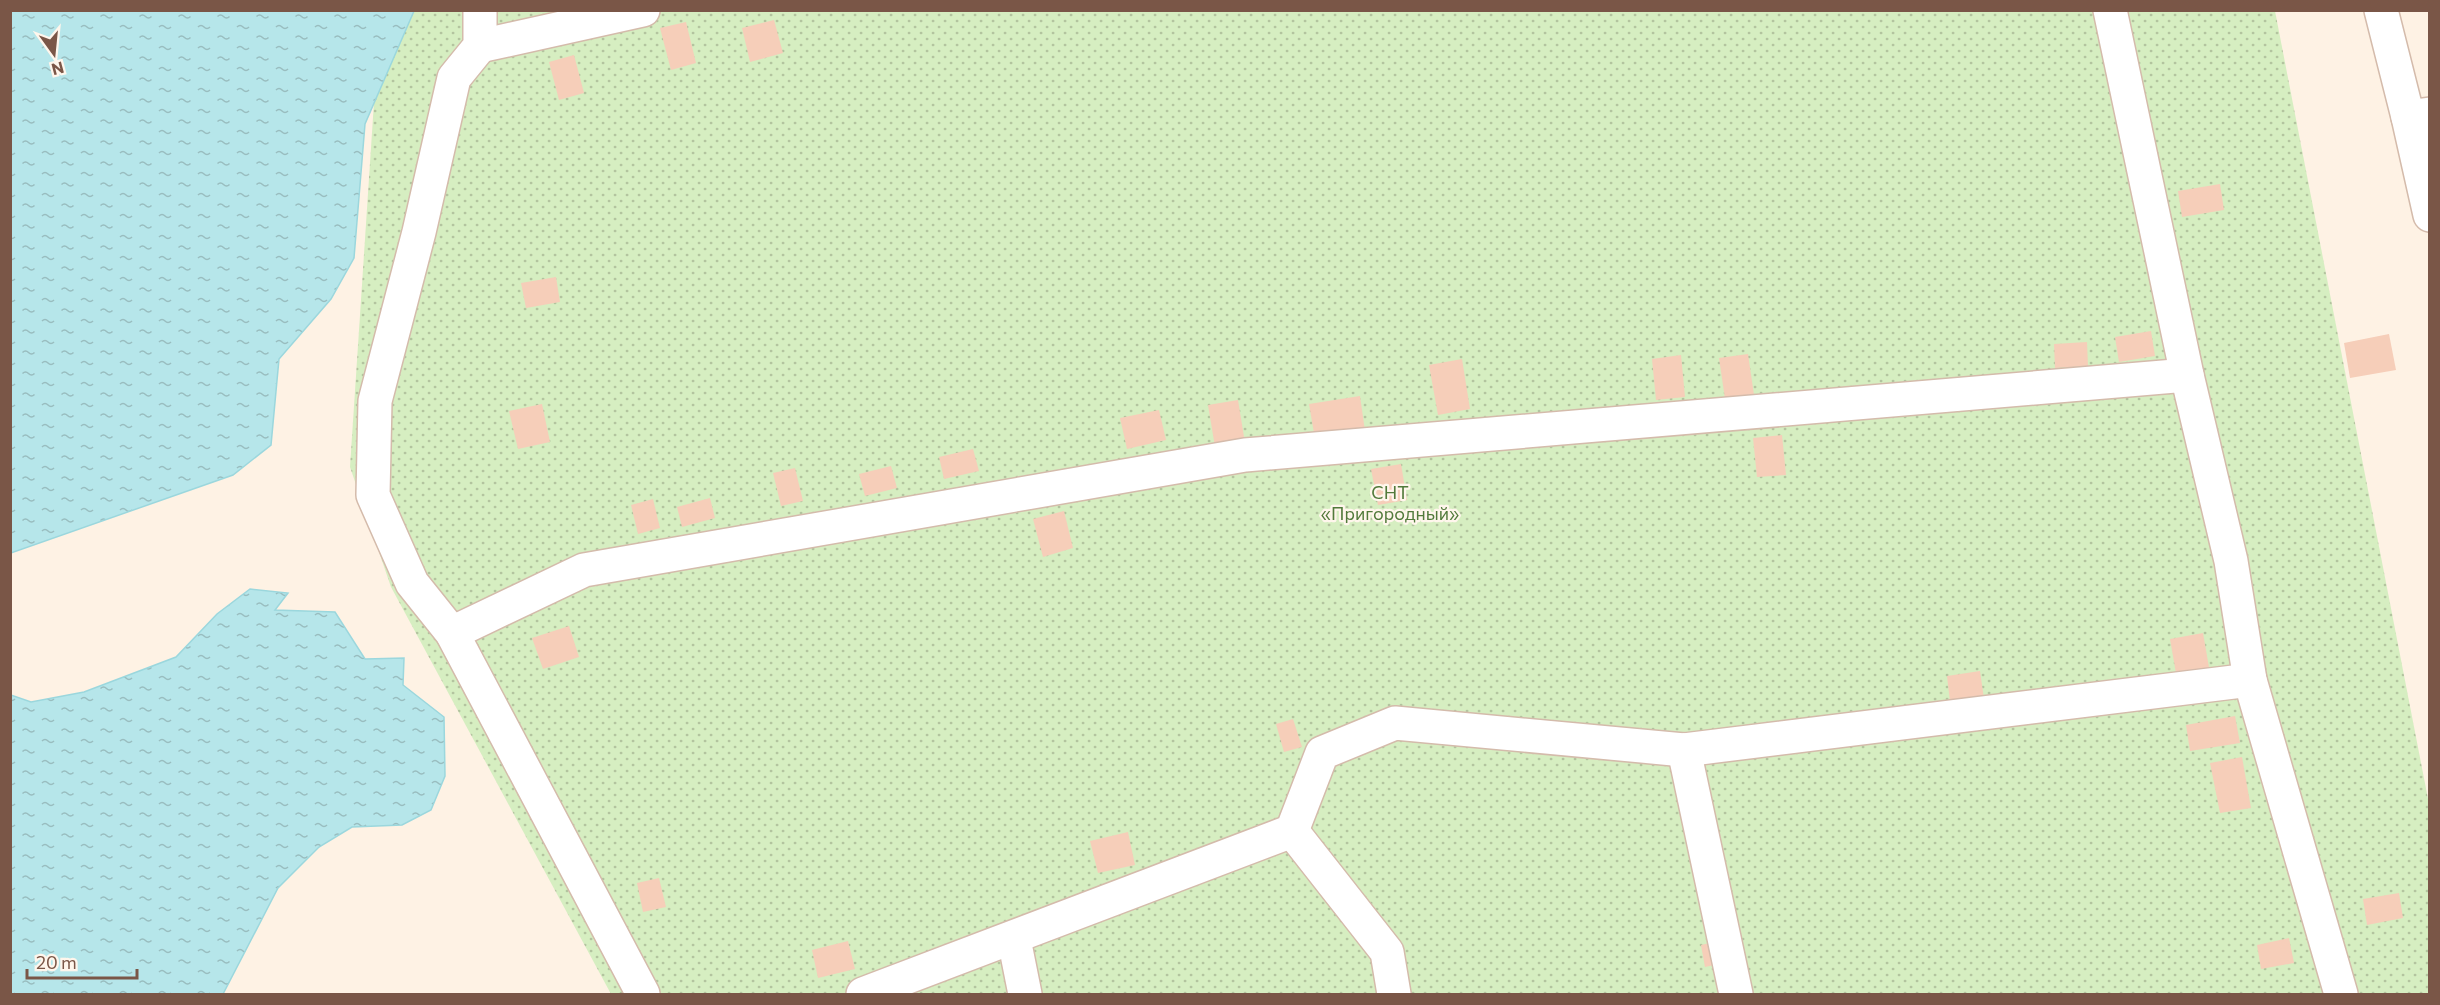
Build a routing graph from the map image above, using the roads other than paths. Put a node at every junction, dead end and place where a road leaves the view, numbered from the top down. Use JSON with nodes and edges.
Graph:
{"nodes":[{"id":1,"x":480,"y":10,"type":"edge"},
{"id":2,"x":643,"y":10,"type":"edge"},
{"id":3,"x":2110,"y":10,"type":"edge"},
{"id":4,"x":2381,"y":10,"type":"edge"},
{"id":5,"x":480,"y":46,"type":"junction"},
{"id":6,"x":2419,"y":115,"type":"edge"},
{"id":7,"x":2430,"y":215,"type":"edge"},
{"id":8,"x":2187,"y":375,"type":"junction"},
{"id":9,"x":452,"y":633,"type":"junction"},
{"id":10,"x":2250,"y":680,"type":"junction"},
{"id":11,"x":1684,"y":750,"type":"junction"},
{"id":12,"x":1292,"y":831,"type":"junction"},
{"id":13,"x":1014,"y":939,"type":"junction"},
{"id":14,"x":643,"y":994,"type":"edge"},
{"id":15,"x":863,"y":994,"type":"edge"},
{"id":16,"x":1025,"y":994,"type":"edge"},
{"id":17,"x":1394,"y":994,"type":"edge"},
{"id":18,"x":1736,"y":994,"type":"edge"},
{"id":19,"x":2341,"y":994,"type":"edge"}],
"edges":[{"from":1,"to":5,"type":"street"},
{"from":2,"to":5,"type":"street"},
{"from":3,"to":8,"type":"street"},
{"from":4,"to":6,"type":"street"},
{"from":5,"to":9,"type":"street"},
{"from":6,"to":7,"type":"street"},
{"from":8,"to":9,"type":"street"},
{"from":8,"to":10,"type":"street"},
{"from":9,"to":14,"type":"street"},
{"from":10,"to":11,"type":"street"},
{"from":10,"to":19,"type":"street"},
{"from":11,"to":12,"type":"street"},
{"from":11,"to":18,"type":"street"},
{"from":12,"to":13,"type":"street"},
{"from":12,"to":17,"type":"street"},
{"from":13,"to":15,"type":"street"},
{"from":13,"to":16,"type":"street"}]}
